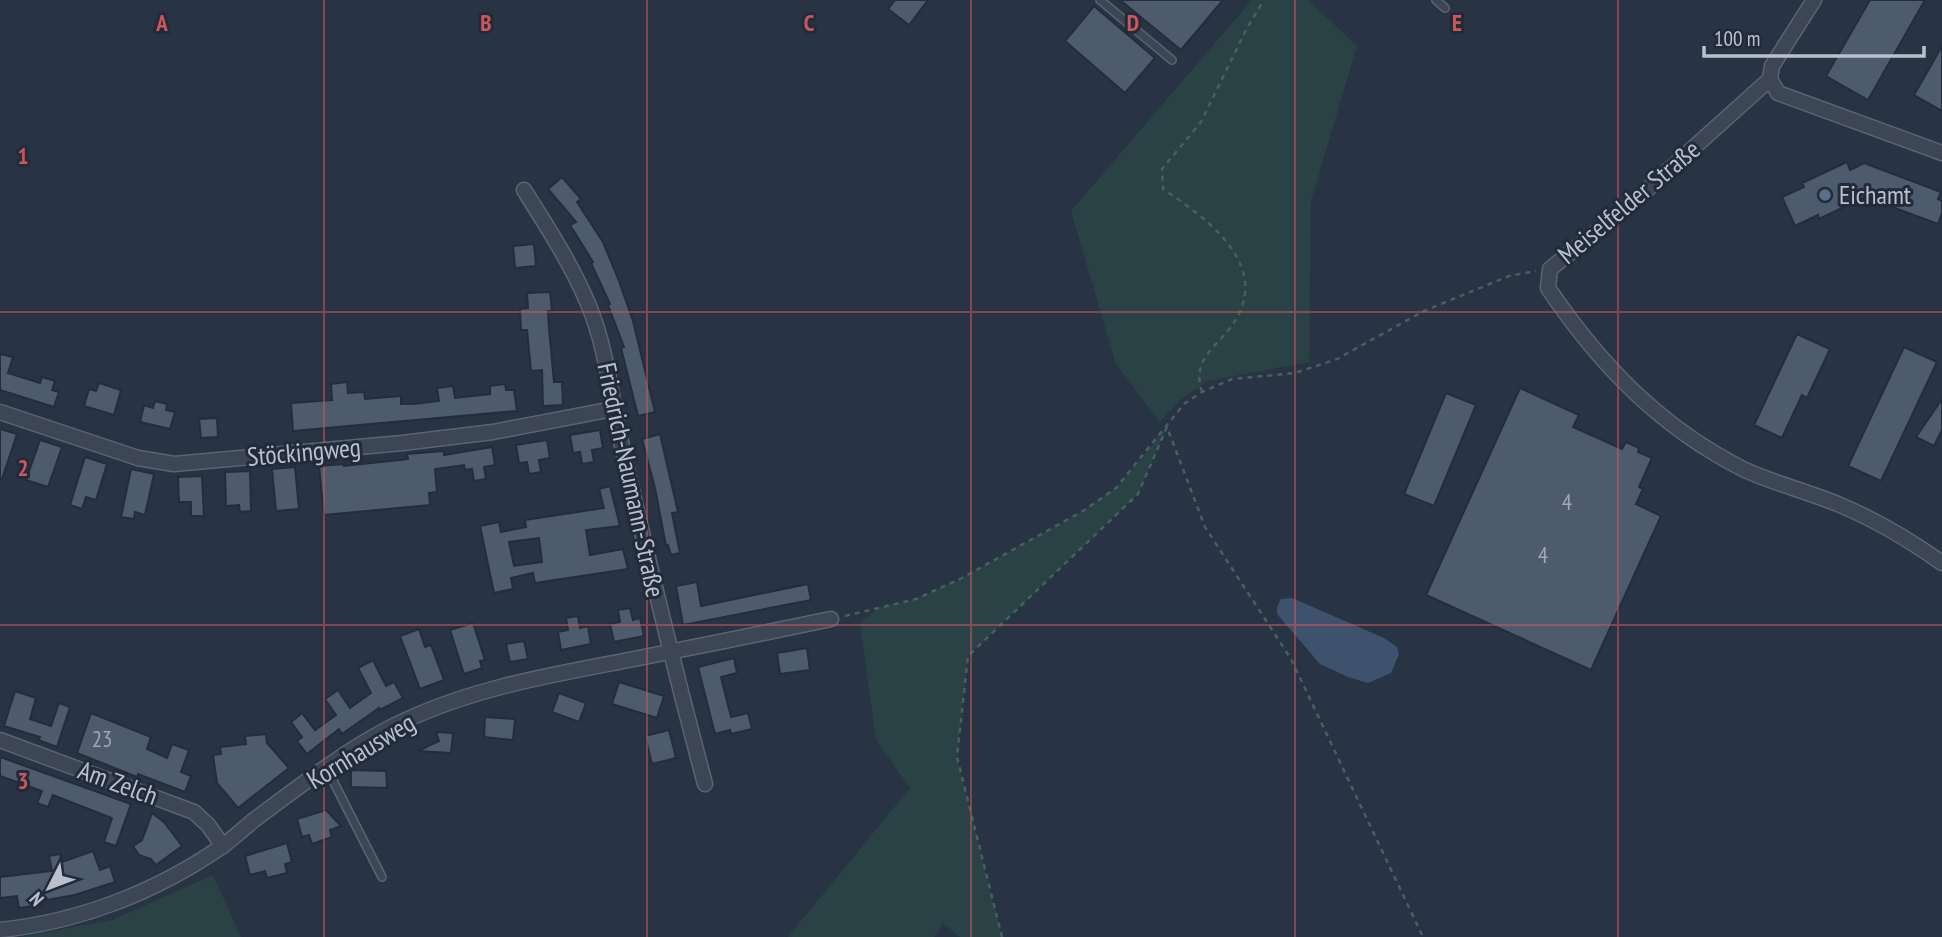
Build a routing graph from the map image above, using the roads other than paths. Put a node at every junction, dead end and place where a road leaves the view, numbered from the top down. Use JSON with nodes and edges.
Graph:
{"nodes":[{"id":1,"x":1100,"y":0,"type":"edge"},
{"id":2,"x":1436,"y":0,"type":"edge"},
{"id":3,"x":1814,"y":0,"type":"edge"},
{"id":4,"x":1445,"y":8,"type":"dead end"},
{"id":5,"x":1172,"y":60,"type":"dead end"},
{"id":6,"x":1770,"y":79,"type":"junction"},
{"id":7,"x":1942,"y":153,"type":"edge"},
{"id":8,"x":524,"y":190,"type":"dead end"},
{"id":9,"x":613,"y":409,"type":"junction"},
{"id":10,"x":0,"y":412,"type":"edge"},
{"id":11,"x":1942,"y":563,"type":"edge"},
{"id":12,"x":831,"y":619,"type":"road end"},
{"id":13,"x":670,"y":652,"type":"junction"},
{"id":14,"x":0,"y":740,"type":"edge"},
{"id":15,"x":327,"y":769,"type":"junction"},
{"id":16,"x":705,"y":784,"type":"dead end"},
{"id":17,"x":223,"y":846,"type":"junction"},
{"id":18,"x":382,"y":877,"type":"dead end"},
{"id":19,"x":0,"y":930,"type":"edge"}],
"edges":[{"from":1,"to":5,"type":"lane"},
{"from":2,"to":4,"type":"lane"},
{"from":3,"to":6,"type":"street","name":"Meiselfelder Straße"},
{"from":6,"to":7,"type":"street"},
{"from":6,"to":11,"type":"street","name":"Meiselfelder Straße"},
{"from":8,"to":9,"type":"street","name":"Friedrich-Naumann-Straße"},
{"from":9,"to":10,"type":"street","name":"Stöckingweg"},
{"from":9,"to":13,"type":"street","name":"Friedrich-Naumann-Straße"},
{"from":12,"to":13,"type":"street","name":"Kornhausweg"},
{"from":13,"to":15,"type":"street","name":"Kornhausweg"},
{"from":13,"to":16,"type":"street","name":"Friedrich-Naumann-Straße"},
{"from":14,"to":17,"type":"street","name":"Am Zelch"},
{"from":15,"to":17,"type":"street","name":"Kornhausweg"},
{"from":15,"to":18,"type":"lane"},
{"from":17,"to":19,"type":"street","name":"Kornhausweg"}]}
